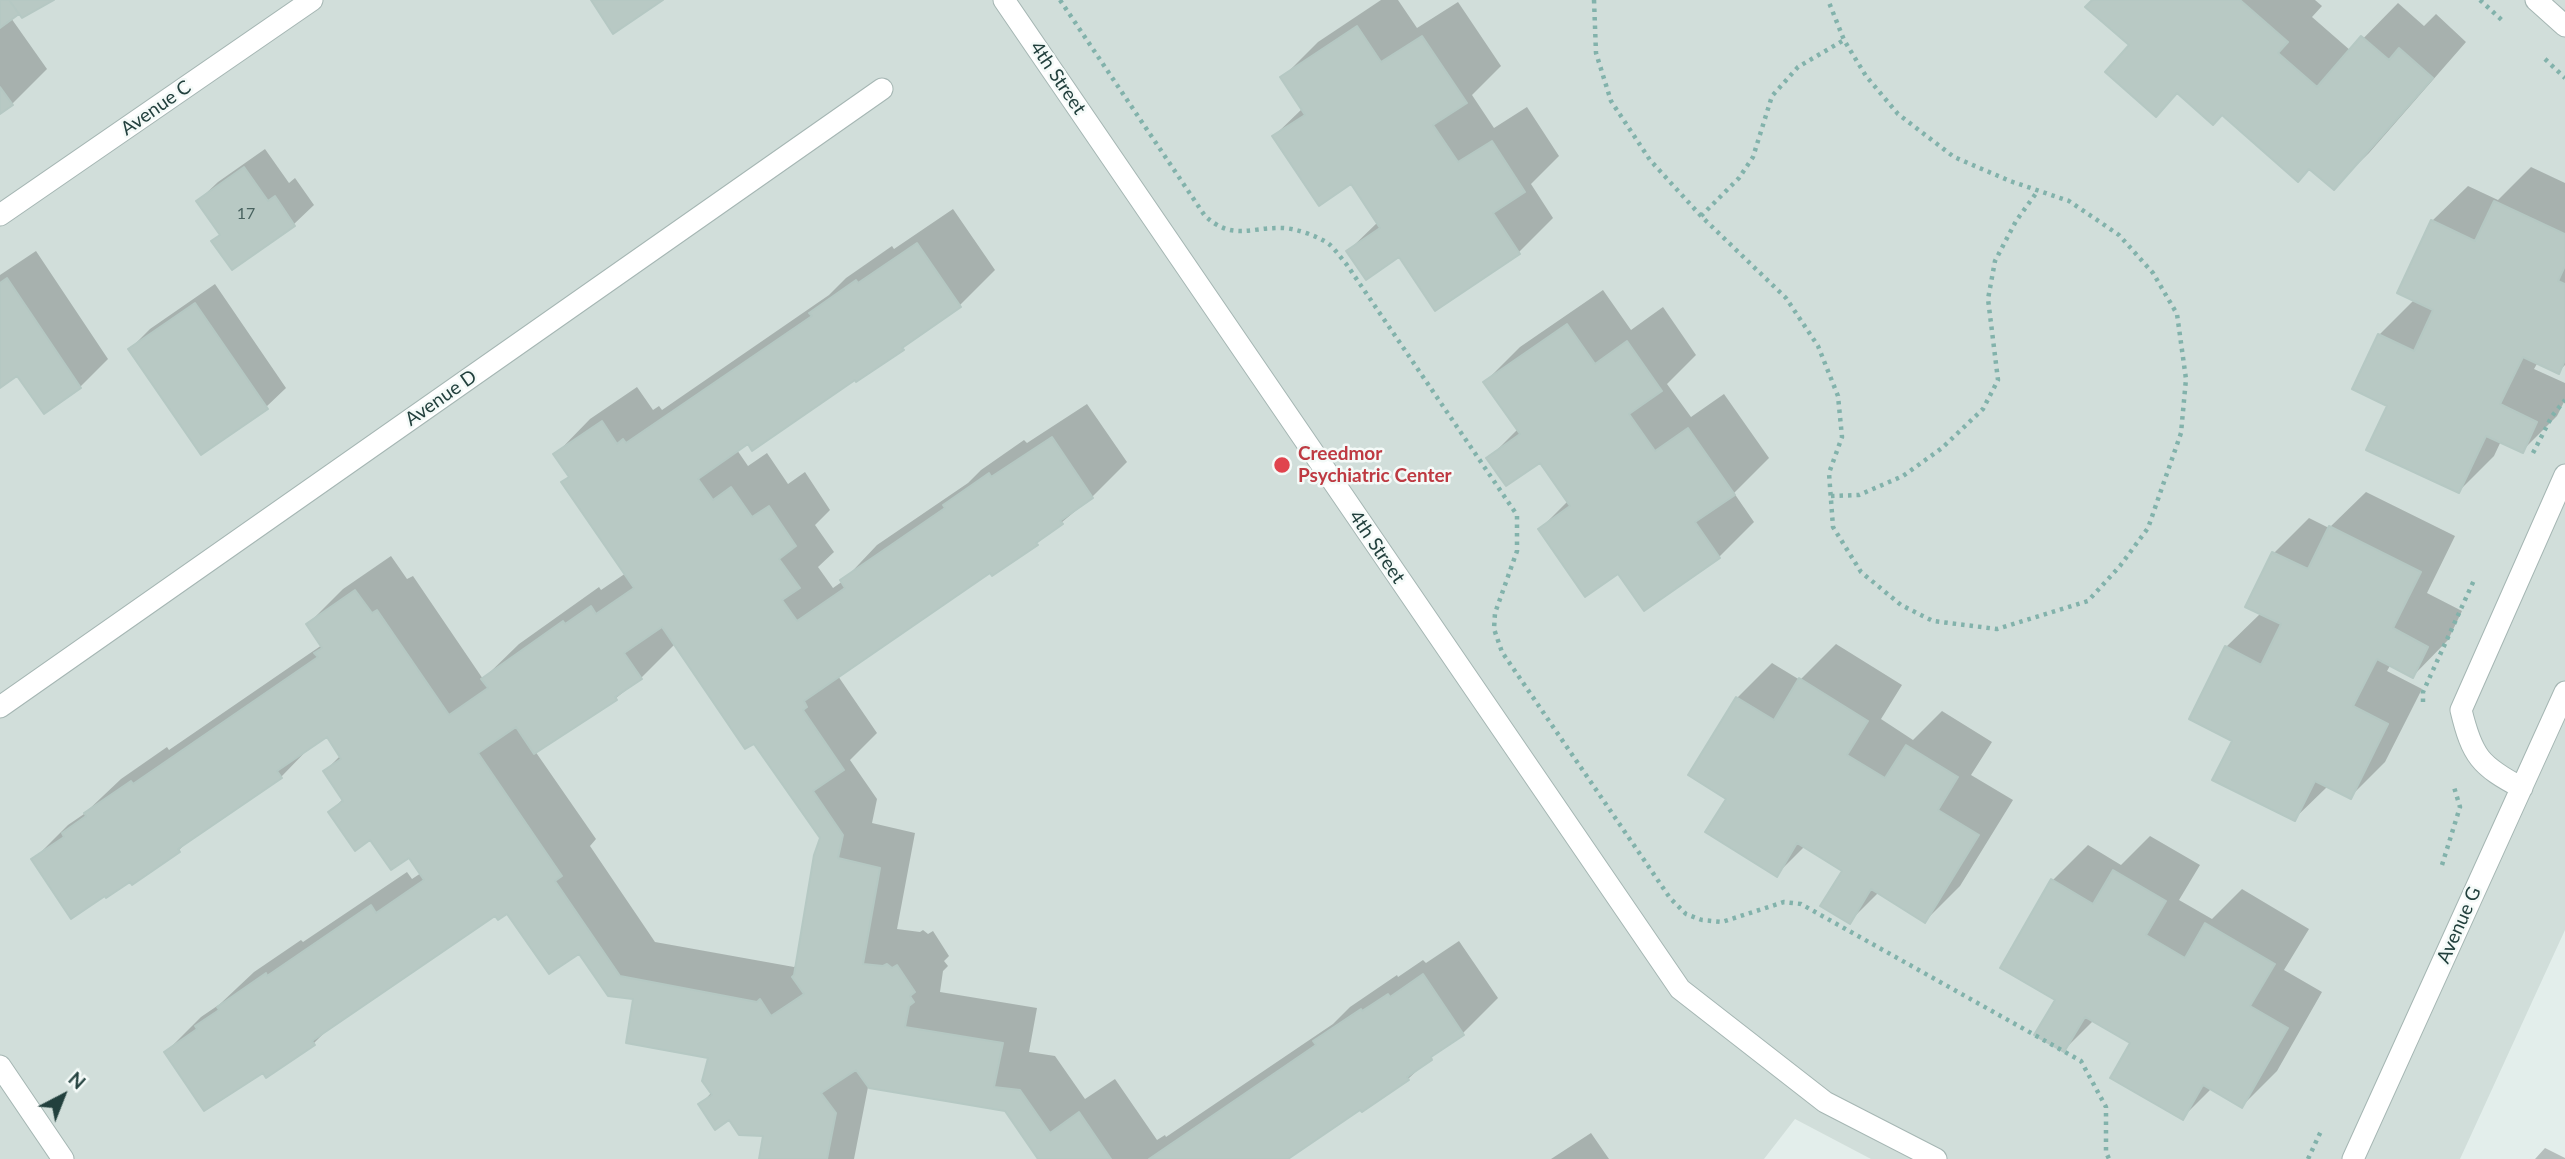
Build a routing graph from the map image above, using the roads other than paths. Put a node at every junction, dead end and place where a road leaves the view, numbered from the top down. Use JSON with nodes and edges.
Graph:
{"nodes":[{"id":1,"x":312,"y":0,"type":"edge"},
{"id":2,"x":1004,"y":0,"type":"edge"},
{"id":3,"x":2536,"y":0,"type":"edge"},
{"id":4,"x":2565,"y":26,"type":"edge"},
{"id":5,"x":882,"y":89,"type":"dead end"},
{"id":6,"x":0,"y":215,"type":"edge"},
{"id":7,"x":2565,"y":475,"type":"edge"},
{"id":8,"x":2565,"y":692,"type":"edge"},
{"id":9,"x":0,"y":707,"type":"edge"},
{"id":10,"x":2522,"y":788,"type":"junction"},
{"id":11,"x":0,"y":1066,"type":"edge"},
{"id":12,"x":63,"y":1159,"type":"edge"},
{"id":13,"x":1936,"y":1159,"type":"edge"},
{"id":14,"x":2354,"y":1159,"type":"edge"}],
"edges":[{"from":1,"to":6,"type":"street","name":"Avenue C"},
{"from":2,"to":13,"type":"street","name":"4th Street"},
{"from":3,"to":4,"type":"street"},
{"from":5,"to":9,"type":"street","name":"Avenue D"},
{"from":7,"to":10,"type":"street"},
{"from":8,"to":10,"type":"street","name":"Avenue G"},
{"from":10,"to":14,"type":"street","name":"Avenue G"},
{"from":11,"to":12,"type":"street"}]}
